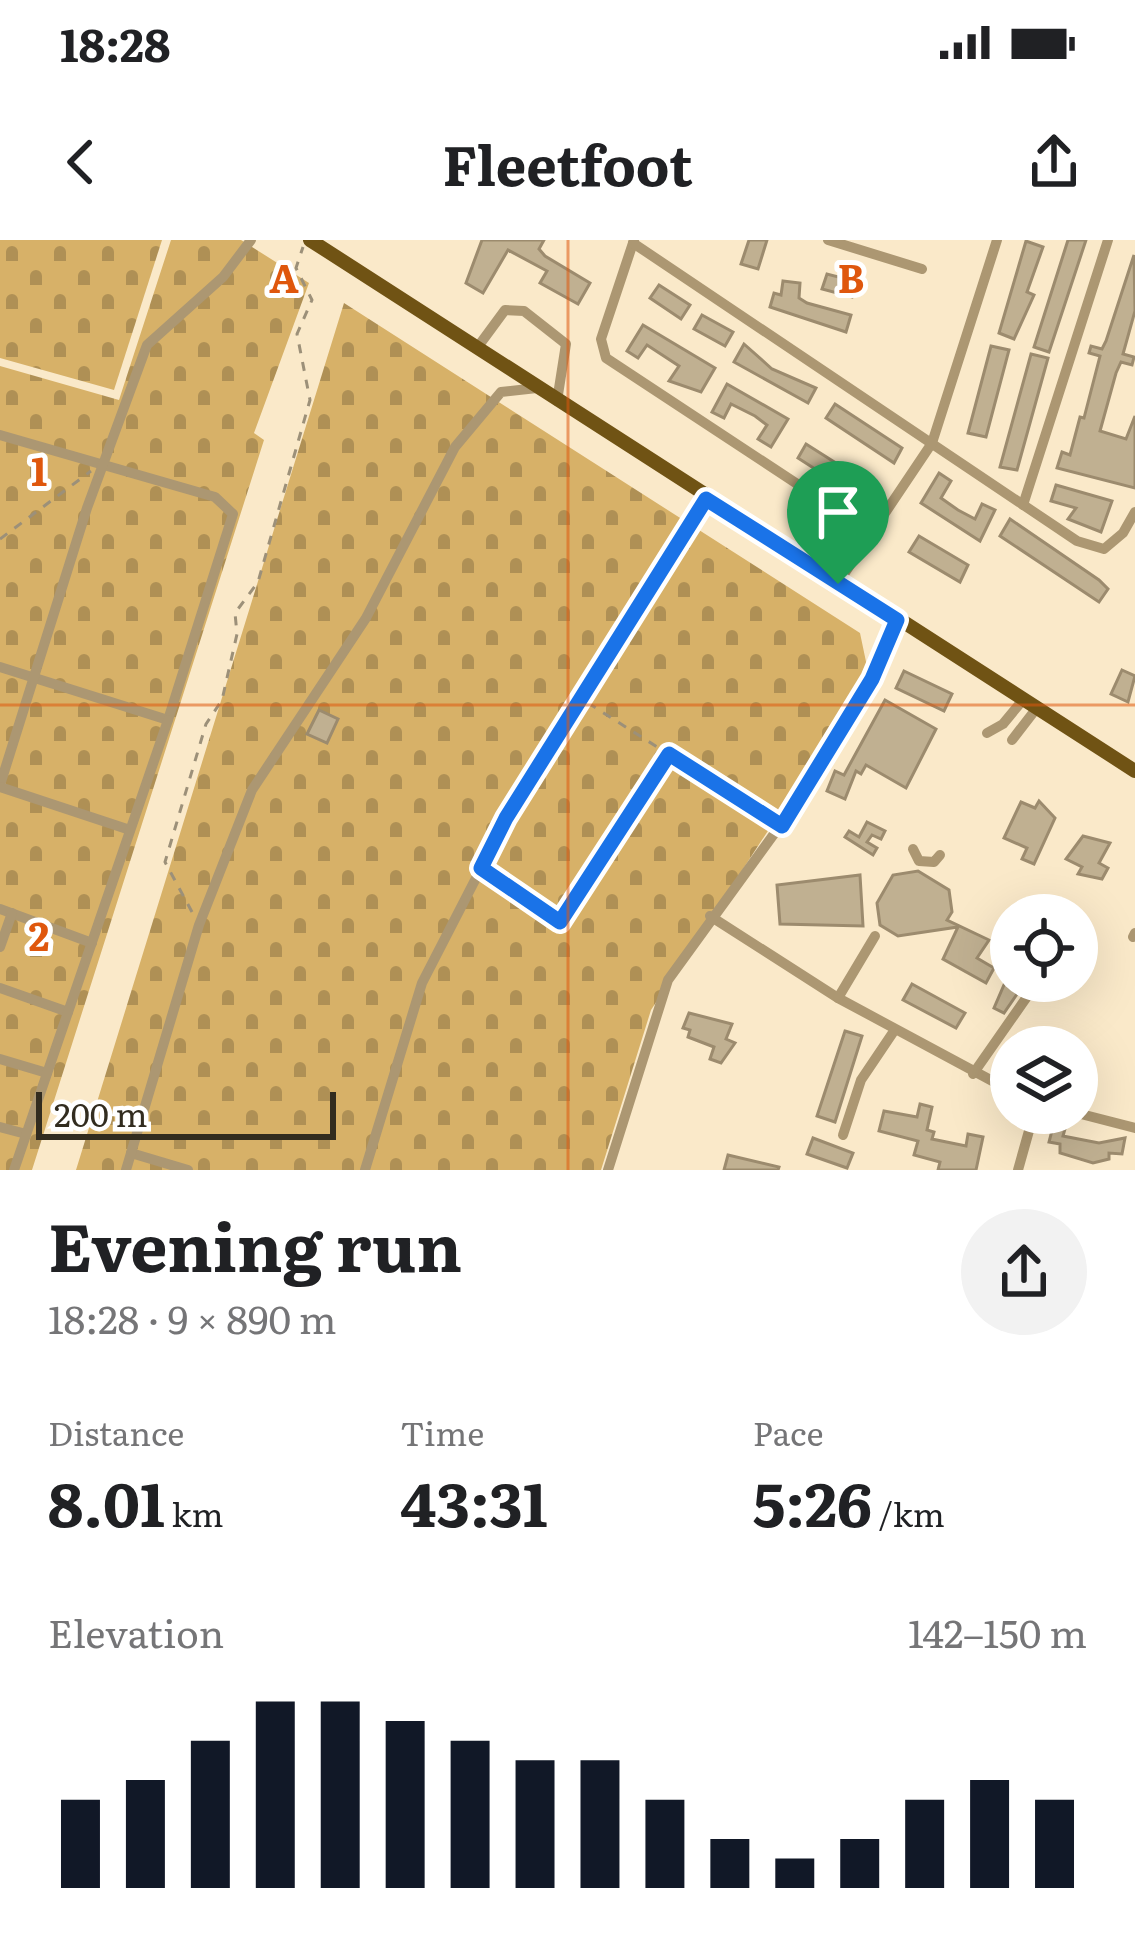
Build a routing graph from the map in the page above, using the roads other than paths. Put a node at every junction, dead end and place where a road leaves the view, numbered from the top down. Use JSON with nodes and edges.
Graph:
{"nodes":[{"id":1,"x":251,"y":240,"type":"edge"},
{"id":2,"x":308,"y":240,"type":"edge"},
{"id":3,"x":828,"y":240,"type":"edge"},
{"id":4,"x":997,"y":240,"type":"edge"},
{"id":5,"x":1108,"y":240,"type":"edge"},
{"id":6,"x":634,"y":242,"type":"edge"},
{"id":7,"x":922,"y":269,"type":"dead end"},
{"id":8,"x":477,"y":348,"type":"junction"},
{"id":9,"x":537,"y":388,"type":"junction"},
{"id":10,"x":557,"y":401,"type":"junction"},
{"id":11,"x":0,"y":435,"type":"edge"},
{"id":12,"x":932,"y":443,"type":"junction"},
{"id":13,"x":103,"y":465,"type":"junction"},
{"id":14,"x":706,"y":499,"type":"junction"},
{"id":15,"x":1024,"y":506,"type":"junction"},
{"id":16,"x":1135,"y":512,"type":"edge"},
{"id":17,"x":870,"y":532,"type":"junction"},
{"id":18,"x":838,"y":584,"type":"junction"},
{"id":19,"x":897,"y":620,"type":"junction"},
{"id":20,"x":0,"y":667,"type":"edge"},
{"id":21,"x":32,"y":678,"type":"junction"},
{"id":22,"x":1029,"y":705,"type":"junction"},
{"id":23,"x":168,"y":720,"type":"junction"},
{"id":24,"x":987,"y":733,"type":"dead end"},
{"id":25,"x":1012,"y":740,"type":"dead end"},
{"id":26,"x":1135,"y":771,"type":"edge"},
{"id":27,"x":0,"y":786,"type":"edge"},
{"id":28,"x":130,"y":830,"type":"junction"},
{"id":29,"x":914,"y":849,"type":"dead end"},
{"id":30,"x":940,"y":855,"type":"dead end"},
{"id":31,"x":6,"y":911,"type":"edge"},
{"id":32,"x":710,"y":916,"type":"junction"},
{"id":33,"x":875,"y":936,"type":"dead end"},
{"id":34,"x":92,"y":943,"type":"junction"},
{"id":35,"x":0,"y":947,"type":"edge"},
{"id":36,"x":0,"y":988,"type":"edge"},
{"id":37,"x":838,"y":998,"type":"junction"},
{"id":38,"x":1023,"y":1002,"type":"edge"},
{"id":39,"x":68,"y":1012,"type":"junction"},
{"id":40,"x":895,"y":1031,"type":"junction"},
{"id":41,"x":0,"y":1059,"type":"edge"},
{"id":42,"x":47,"y":1073,"type":"junction"},
{"id":43,"x":973,"y":1074,"type":"junction"},
{"id":44,"x":990,"y":1082,"type":"edge"},
{"id":45,"x":1098,"y":1118,"type":"edge"},
{"id":46,"x":0,"y":1127,"type":"edge"},
{"id":47,"x":1135,"y":1128,"type":"edge"},
{"id":48,"x":26,"y":1134,"type":"junction"},
{"id":49,"x":1028,"y":1134,"type":"edge"},
{"id":50,"x":843,"y":1135,"type":"dead end"},
{"id":51,"x":131,"y":1153,"type":"junction"},
{"id":52,"x":14,"y":1170,"type":"edge"},
{"id":53,"x":126,"y":1170,"type":"edge"},
{"id":54,"x":188,"y":1170,"type":"edge"},
{"id":55,"x":365,"y":1170,"type":"edge"},
{"id":56,"x":608,"y":1170,"type":"edge"},
{"id":57,"x":1018,"y":1170,"type":"edge"}],
"edges":[{"from":1,"to":13,"type":"street"},
{"from":2,"to":8,"type":"main road"},
{"from":3,"to":7,"type":"street"},
{"from":4,"to":12,"type":"street"},
{"from":5,"to":15,"type":"street"},
{"from":6,"to":12,"type":"street"},
{"from":6,"to":17,"type":"street"},
{"from":8,"to":9,"type":"main road"},
{"from":8,"to":10,"type":"street"},
{"from":9,"to":10,"type":"main road"},
{"from":9,"to":51,"type":"street"},
{"from":10,"to":14,"type":"main road"},
{"from":11,"to":13,"type":"street"},
{"from":12,"to":15,"type":"street"},
{"from":12,"to":17,"type":"street"},
{"from":13,"to":21,"type":"street"},
{"from":13,"to":23,"type":"street"},
{"from":14,"to":18,"type":"main road"},
{"from":14,"to":55,"type":"street"},
{"from":15,"to":16,"type":"street"},
{"from":17,"to":18,"type":"street"},
{"from":18,"to":19,"type":"main road"},
{"from":19,"to":22,"type":"main road"},
{"from":19,"to":32,"type":"street"},
{"from":20,"to":21,"type":"street"},
{"from":21,"to":23,"type":"street"},
{"from":21,"to":27,"type":"street"},
{"from":22,"to":24,"type":"street"},
{"from":22,"to":25,"type":"street"},
{"from":22,"to":26,"type":"main road"},
{"from":23,"to":28,"type":"street"},
{"from":27,"to":28,"type":"street"},
{"from":28,"to":34,"type":"street"},
{"from":29,"to":30,"type":"street"},
{"from":31,"to":34,"type":"street"},
{"from":31,"to":35,"type":"street"},
{"from":32,"to":37,"type":"street"},
{"from":32,"to":56,"type":"street"},
{"from":33,"to":37,"type":"street"},
{"from":34,"to":39,"type":"street"},
{"from":36,"to":39,"type":"street"},
{"from":37,"to":40,"type":"street"},
{"from":38,"to":43,"type":"street"},
{"from":39,"to":42,"type":"street"},
{"from":40,"to":43,"type":"street"},
{"from":40,"to":50,"type":"street"},
{"from":41,"to":42,"type":"street"},
{"from":42,"to":48,"type":"street"},
{"from":43,"to":44,"type":"street"},
{"from":45,"to":47,"type":"street"},
{"from":46,"to":48,"type":"street"},
{"from":48,"to":52,"type":"street"},
{"from":49,"to":57,"type":"street"},
{"from":51,"to":53,"type":"street"},
{"from":51,"to":54,"type":"street"}]}
